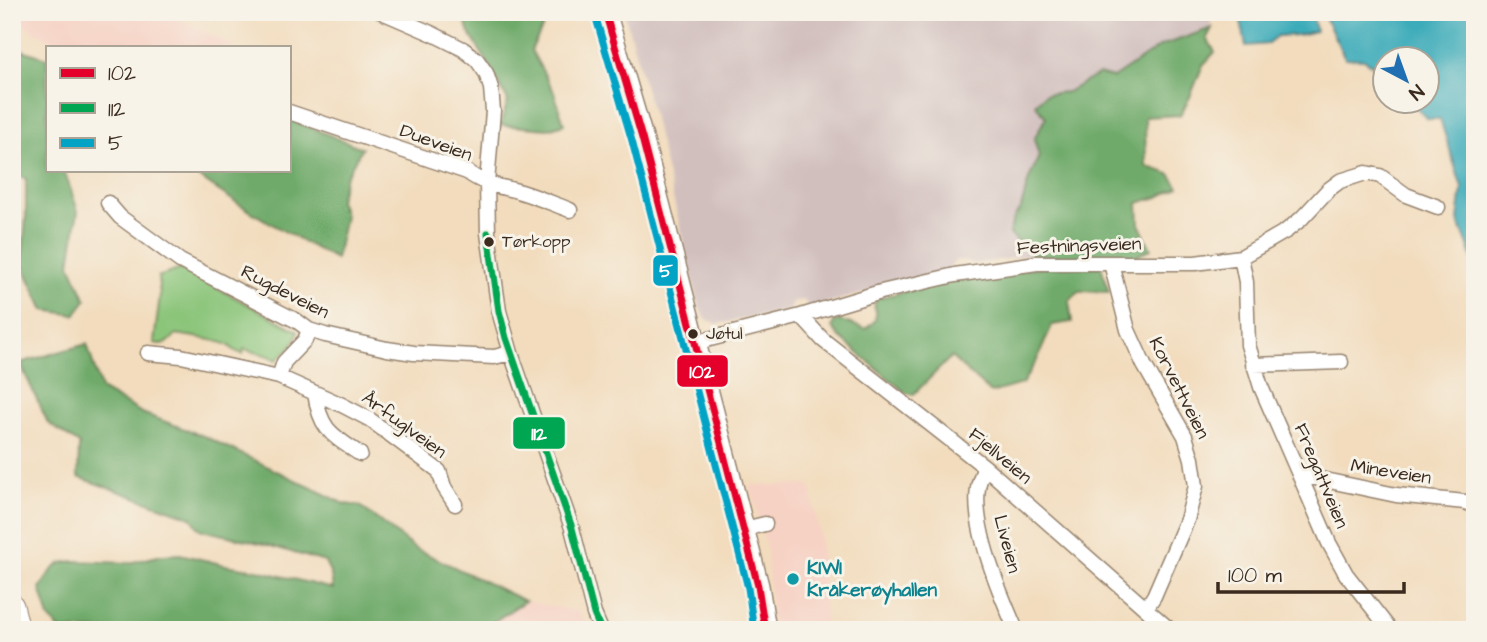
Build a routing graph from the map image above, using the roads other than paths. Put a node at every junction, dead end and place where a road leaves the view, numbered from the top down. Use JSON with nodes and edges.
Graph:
{"nodes":[{"id":1,"x":382,"y":12,"type":"edge"},
{"id":2,"x":605,"y":12,"type":"edge"},
{"id":3,"x":290,"y":112,"type":"edge"},
{"id":4,"x":486,"y":183,"type":"junction"},
{"id":5,"x":108,"y":203,"type":"dead end"},
{"id":6,"x":1438,"y":207,"type":"dead end"},
{"id":7,"x":570,"y":209,"type":"dead end"},
{"id":8,"x":1241,"y":257,"type":"junction"},
{"id":9,"x":1111,"y":263,"type":"junction"},
{"id":10,"x":801,"y":316,"type":"junction"},
{"id":11,"x":309,"y":330,"type":"junction"},
{"id":12,"x":694,"y":343,"type":"junction"},
{"id":13,"x":148,"y":353,"type":"dead end"},
{"id":14,"x":511,"y":353,"type":"junction"},
{"id":15,"x":1341,"y":362,"type":"dead end"},
{"id":16,"x":1253,"y":365,"type":"junction"},
{"id":17,"x":279,"y":377,"type":"junction"},
{"id":18,"x":315,"y":393,"type":"junction"},
{"id":19,"x":360,"y":454,"type":"dead end"},
{"id":20,"x":985,"y":467,"type":"junction"},
{"id":21,"x":1301,"y":475,"type":"junction"},
{"id":22,"x":455,"y":504,"type":"dead end"},
{"id":23,"x":1475,"y":506,"type":"edge"},
{"id":24,"x":765,"y":524,"type":"dead end"},
{"id":25,"x":744,"y":530,"type":"junction"},
{"id":26,"x":12,"y":606,"type":"edge"},
{"id":27,"x":1146,"y":608,"type":"junction"},
{"id":28,"x":18,"y":630,"type":"edge"},
{"id":29,"x":601,"y":630,"type":"edge"},
{"id":30,"x":765,"y":630,"type":"edge"},
{"id":31,"x":1016,"y":630,"type":"edge"},
{"id":32,"x":1170,"y":630,"type":"edge"},
{"id":33,"x":1390,"y":630,"type":"edge"}],
"edges":[{"from":1,"to":4,"type":"street"},
{"from":2,"to":12,"type":"main road"},
{"from":3,"to":4,"type":"street","name":"Dueveien"},
{"from":4,"to":7,"type":"street","name":"Dueveien"},
{"from":4,"to":14,"type":"street"},
{"from":5,"to":11,"type":"street","name":"Rugdeveien"},
{"from":6,"to":8,"type":"street","name":"Festningsveien"},
{"from":8,"to":9,"type":"street","name":"Festningsveien"},
{"from":8,"to":16,"type":"street","name":"Fregattveien"},
{"from":9,"to":10,"type":"street","name":"Festningsveien"},
{"from":9,"to":27,"type":"street","name":"Korvettveien"},
{"from":10,"to":12,"type":"street","name":"Festningsveien"},
{"from":10,"to":20,"type":"street","name":"Fjellveien"},
{"from":11,"to":14,"type":"street","name":"Rugdeveien"},
{"from":11,"to":17,"type":"street"},
{"from":12,"to":25,"type":"main road"},
{"from":13,"to":17,"type":"street","name":"Årfuglveien"},
{"from":14,"to":29,"type":"street"},
{"from":15,"to":16,"type":"street"},
{"from":16,"to":21,"type":"street","name":"Fregattveien"},
{"from":17,"to":18,"type":"street","name":"Årfuglveien"},
{"from":18,"to":19,"type":"street"},
{"from":18,"to":22,"type":"street","name":"Årfuglveien"},
{"from":20,"to":27,"type":"street","name":"Fjellveien"},
{"from":20,"to":31,"type":"street","name":"Liveien"},
{"from":21,"to":23,"type":"street","name":"Mineveien"},
{"from":21,"to":33,"type":"street","name":"Fregattveien"},
{"from":24,"to":25,"type":"street"},
{"from":25,"to":30,"type":"main road"},
{"from":26,"to":28,"type":"main road"},
{"from":27,"to":32,"type":"street","name":"Fjellveien"}]}
